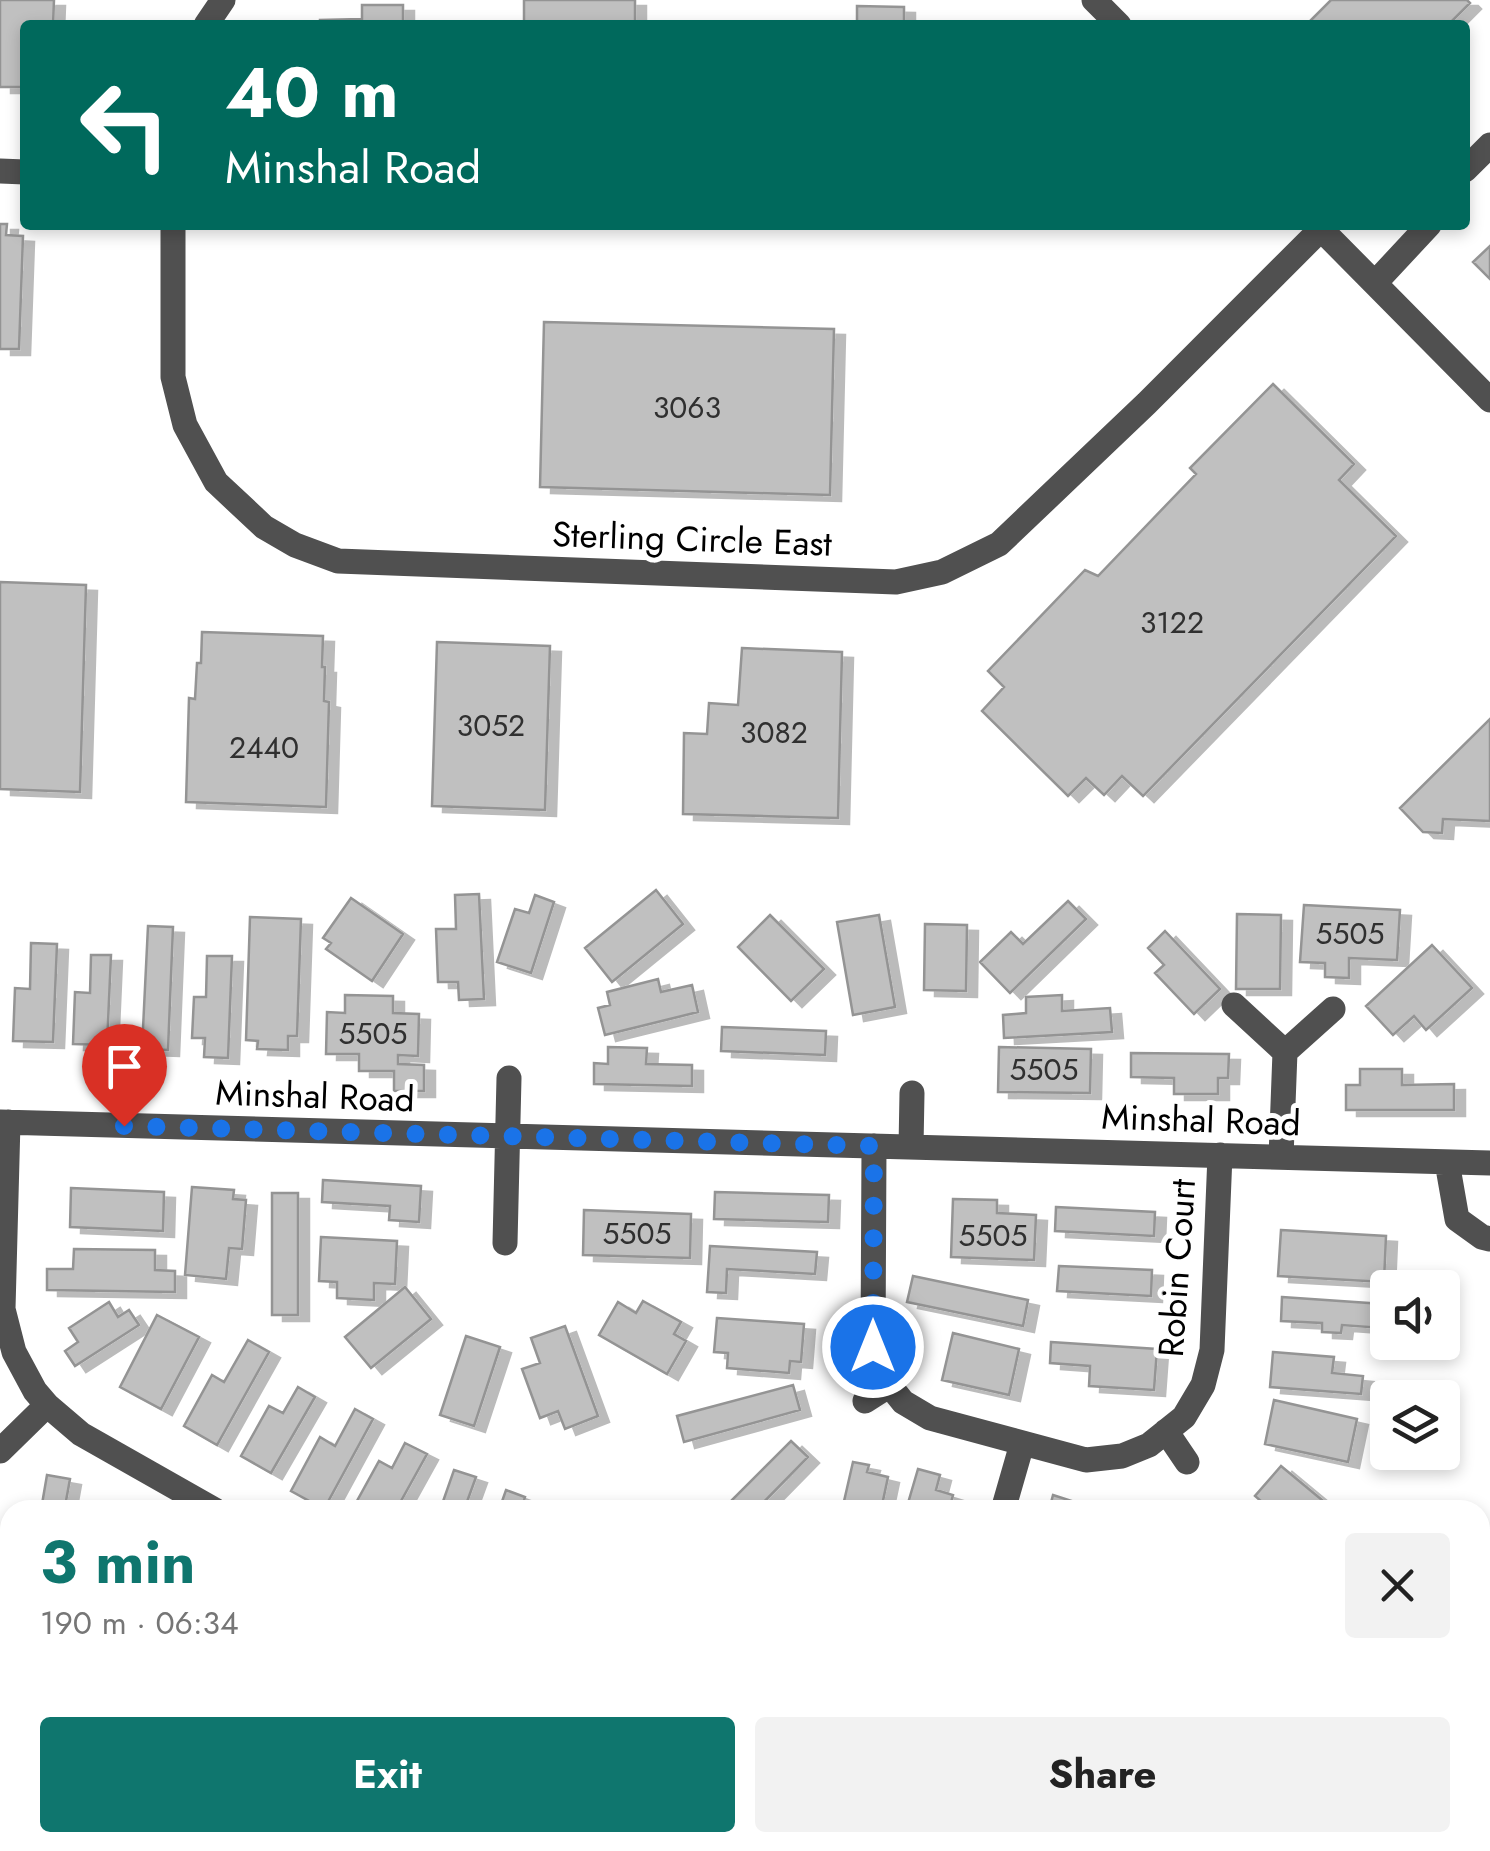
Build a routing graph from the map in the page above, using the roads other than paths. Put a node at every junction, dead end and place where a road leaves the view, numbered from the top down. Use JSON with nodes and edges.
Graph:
{"nodes":[{"id":1,"x":1094,"y":0,"type":"edge"},
{"id":2,"x":1114,"y":20,"type":"edge"},
{"id":3,"x":1490,"y":145,"type":"edge"},
{"id":4,"x":1470,"y":165,"type":"edge"},
{"id":5,"x":173,"y":230,"type":"edge"},
{"id":6,"x":1316,"y":230,"type":"edge"},
{"id":7,"x":1322,"y":230,"type":"edge"},
{"id":8,"x":1424,"y":230,"type":"edge"},
{"id":9,"x":1375,"y":283,"type":"junction"},
{"id":10,"x":1490,"y":400,"type":"edge"},
{"id":11,"x":1234,"y":1005,"type":"dead end"},
{"id":12,"x":1333,"y":1009,"type":"dead end"},
{"id":13,"x":1285,"y":1052,"type":"junction"},
{"id":14,"x":509,"y":1078,"type":"dead end"},
{"id":15,"x":912,"y":1093,"type":"dead end"},
{"id":16,"x":4,"y":1122,"type":"edge"},
{"id":17,"x":508,"y":1136,"type":"junction"},
{"id":18,"x":874,"y":1146,"type":"junction"},
{"id":19,"x":911,"y":1147,"type":"junction"},
{"id":20,"x":1220,"y":1155,"type":"junction"},
{"id":21,"x":1280,"y":1157,"type":"junction"},
{"id":22,"x":1447,"y":1162,"type":"junction"},
{"id":23,"x":1490,"y":1163,"type":"edge"},
{"id":24,"x":1490,"y":1240,"type":"edge"},
{"id":25,"x":505,"y":1243,"type":"dead end"},
{"id":26,"x":890,"y":1385,"type":"junction"},
{"id":27,"x":865,"y":1402,"type":"dead end"},
{"id":28,"x":47,"y":1404,"type":"junction"},
{"id":29,"x":1166,"y":1432,"type":"junction"},
{"id":30,"x":1022,"y":1444,"type":"junction"},
{"id":31,"x":0,"y":1451,"type":"edge"},
{"id":32,"x":1187,"y":1462,"type":"dead end"},
{"id":33,"x":197,"y":1500,"type":"edge"},
{"id":34,"x":1006,"y":1500,"type":"edge"}],
"edges":[{"from":1,"to":2,"type":"street"},
{"from":3,"to":4,"type":"street"},
{"from":5,"to":6,"type":"street","name":"Sterling Circle East"},
{"from":7,"to":9,"type":"street"},
{"from":8,"to":9,"type":"street"},
{"from":9,"to":10,"type":"street"},
{"from":11,"to":13,"type":"street"},
{"from":12,"to":13,"type":"street"},
{"from":13,"to":21,"type":"street"},
{"from":14,"to":17,"type":"street"},
{"from":15,"to":19,"type":"street"},
{"from":16,"to":17,"type":"street","name":"Minshal Road"},
{"from":16,"to":28,"type":"street"},
{"from":17,"to":18,"type":"street","name":"Minshal Road"},
{"from":17,"to":25,"type":"street"},
{"from":18,"to":19,"type":"street","name":"Minshal Road"},
{"from":18,"to":26,"type":"street","name":"Robin Court"},
{"from":19,"to":20,"type":"street","name":"Minshal Road"},
{"from":20,"to":21,"type":"street","name":"Minshal Road"},
{"from":20,"to":29,"type":"street","name":"Robin Court"},
{"from":21,"to":22,"type":"street","name":"Minshal Road"},
{"from":22,"to":23,"type":"street","name":"Minshal Road"},
{"from":22,"to":24,"type":"street"},
{"from":26,"to":27,"type":"street"},
{"from":26,"to":30,"type":"street","name":"Robin Court"},
{"from":28,"to":31,"type":"street"},
{"from":28,"to":33,"type":"street"},
{"from":29,"to":30,"type":"street","name":"Robin Court"},
{"from":29,"to":32,"type":"street"},
{"from":30,"to":34,"type":"street"}]}
